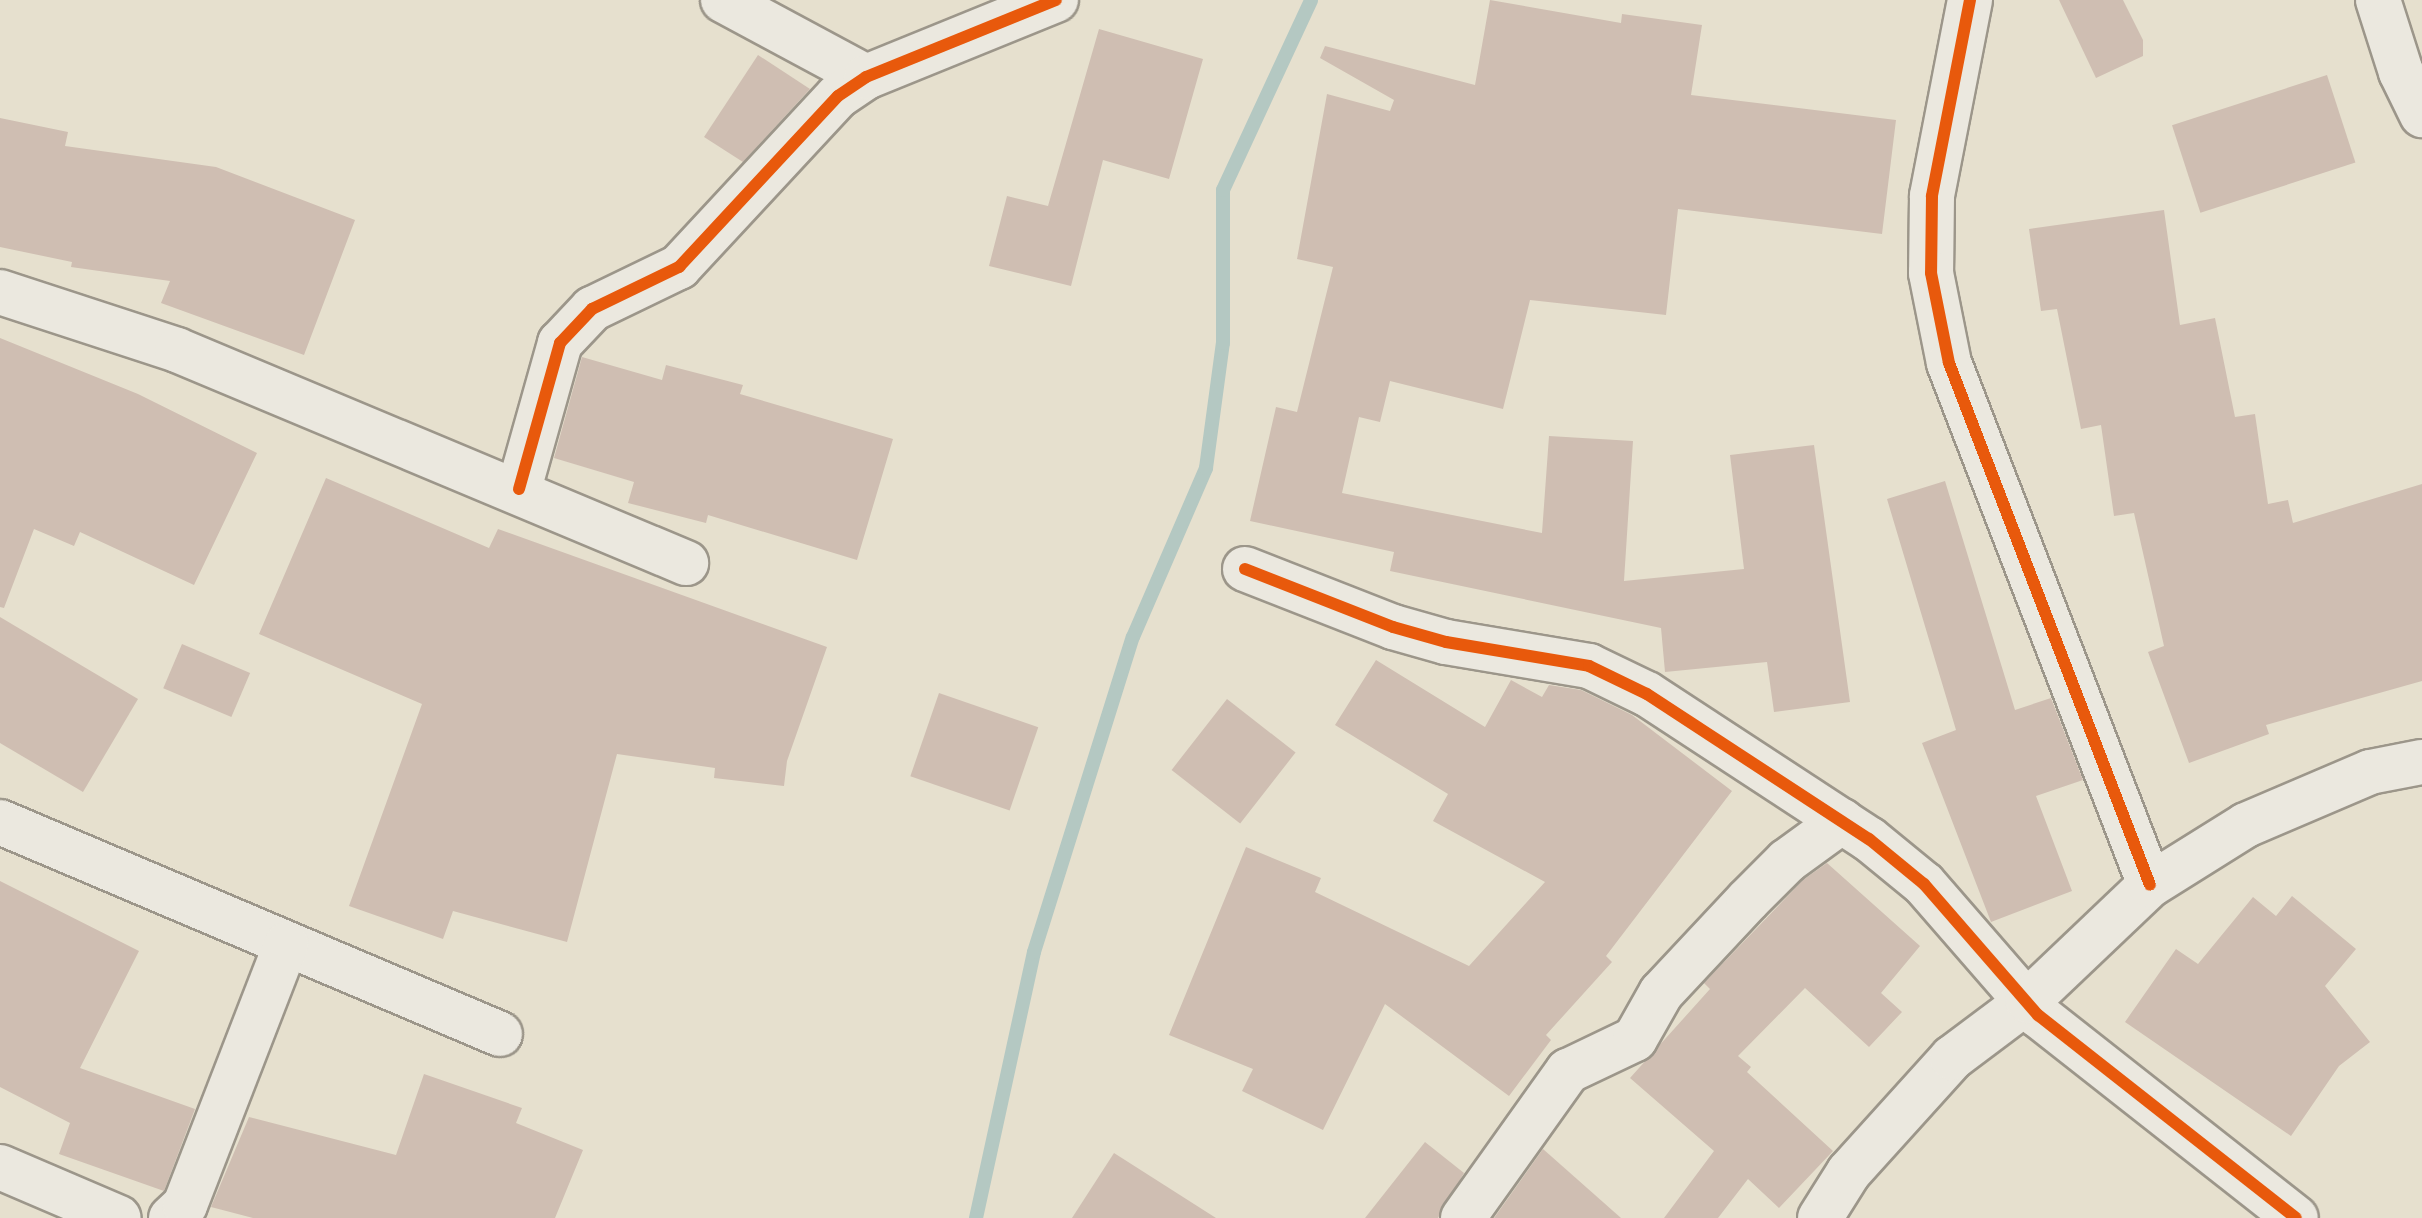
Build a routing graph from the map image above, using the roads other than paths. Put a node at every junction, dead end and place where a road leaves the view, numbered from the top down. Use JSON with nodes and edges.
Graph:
{"nodes":[{"id":1,"x":723,"y":0,"type":"edge"},
{"id":2,"x":1056,"y":0,"type":"edge"},
{"id":3,"x":1970,"y":0,"type":"edge"},
{"id":4,"x":2378,"y":0,"type":"edge"},
{"id":5,"x":866,"y":77,"type":"junction"},
{"id":6,"x":2422,"y":115,"type":"edge"},
{"id":7,"x":0,"y":292,"type":"edge"},
{"id":8,"x":519,"y":489,"type":"junction"},
{"id":9,"x":686,"y":563,"type":"dead end"},
{"id":10,"x":1245,"y":569,"type":"dead end"},
{"id":11,"x":2422,"y":762,"type":"edge"},
{"id":12,"x":1842,"y":821,"type":"junction"},
{"id":13,"x":0,"y":822,"type":"edge"},
{"id":14,"x":2150,"y":885,"type":"junction"},
{"id":15,"x":286,"y":944,"type":"junction"},
{"id":16,"x":2028,"y":1001,"type":"junction"},
{"id":17,"x":500,"y":1034,"type":"dead end"},
{"id":18,"x":0,"y":1167,"type":"edge"},
{"id":19,"x":119,"y":1218,"type":"edge"},
{"id":20,"x":171,"y":1218,"type":"edge"},
{"id":21,"x":1463,"y":1218,"type":"edge"},
{"id":22,"x":1820,"y":1218,"type":"edge"},
{"id":23,"x":2296,"y":1218,"type":"edge"}],
"edges":[{"from":1,"to":5,"type":"street"},
{"from":2,"to":5,"type":"street"},
{"from":3,"to":14,"type":"street"},
{"from":4,"to":6,"type":"street"},
{"from":5,"to":8,"type":"street"},
{"from":7,"to":8,"type":"street"},
{"from":8,"to":9,"type":"street"},
{"from":10,"to":12,"type":"street"},
{"from":11,"to":14,"type":"street"},
{"from":12,"to":16,"type":"street"},
{"from":12,"to":21,"type":"street"},
{"from":13,"to":15,"type":"street"},
{"from":14,"to":16,"type":"street"},
{"from":15,"to":17,"type":"street"},
{"from":15,"to":20,"type":"street"},
{"from":16,"to":22,"type":"street"},
{"from":16,"to":23,"type":"street"},
{"from":18,"to":19,"type":"street"}]}
